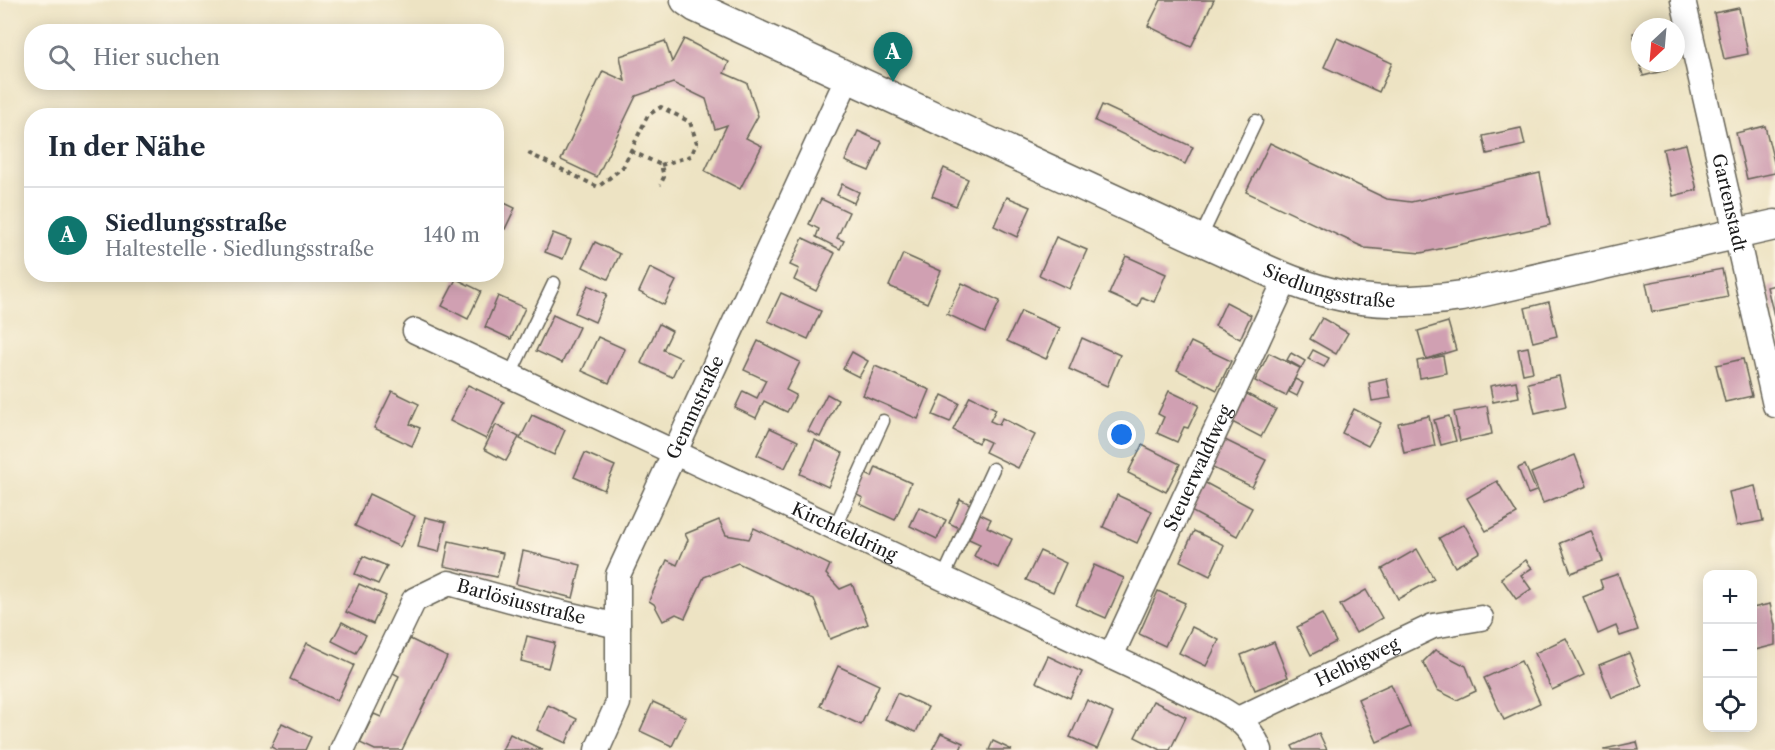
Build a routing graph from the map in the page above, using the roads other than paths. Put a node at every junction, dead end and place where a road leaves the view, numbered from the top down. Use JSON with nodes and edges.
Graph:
{"nodes":[{"id":1,"x":686,"y":0,"type":"edge"},
{"id":2,"x":1683,"y":0,"type":"edge"},
{"id":3,"x":848,"y":77,"type":"junction"},
{"id":4,"x":1256,"y":121,"type":"dead end"},
{"id":5,"x":1775,"y":225,"type":"edge"},
{"id":6,"x":1736,"y":234,"type":"junction"},
{"id":7,"x":1200,"y":240,"type":"junction"},
{"id":8,"x":1286,"y":279,"type":"junction"},
{"id":9,"x":554,"y":283,"type":"dead end"},
{"id":10,"x":415,"y":331,"type":"dead end"},
{"id":11,"x":510,"y":375,"type":"junction"},
{"id":12,"x":1775,"y":405,"type":"edge"},
{"id":13,"x":883,"y":421,"type":"dead end"},
{"id":14,"x":675,"y":452,"type":"junction"},
{"id":15,"x":993,"y":469,"type":"dead end"},
{"id":16,"x":835,"y":527,"type":"junction"},
{"id":17,"x":943,"y":578,"type":"junction"},
{"id":18,"x":1481,"y":618,"type":"dead end"},
{"id":19,"x":618,"y":626,"type":"junction"},
{"id":20,"x":1111,"y":656,"type":"junction"},
{"id":21,"x":1238,"y":718,"type":"junction"},
{"id":22,"x":342,"y":750,"type":"edge"},
{"id":23,"x":597,"y":750,"type":"edge"},
{"id":24,"x":1260,"y":750,"type":"edge"}],
"edges":[{"from":1,"to":3,"type":"street","name":"Siedlungsstraße"},
{"from":2,"to":6,"type":"street","name":"Gartenstadt"},
{"from":3,"to":7,"type":"street","name":"Siedlungsstraße"},
{"from":3,"to":14,"type":"street","name":"Gemmstraße"},
{"from":4,"to":7,"type":"lane"},
{"from":5,"to":6,"type":"street","name":"Siedlungsstraße"},
{"from":6,"to":8,"type":"street","name":"Siedlungsstraße"},
{"from":6,"to":12,"type":"street","name":"Gartenstadt"},
{"from":7,"to":8,"type":"street","name":"Siedlungsstraße"},
{"from":8,"to":20,"type":"street","name":"Steuerwaldtweg"},
{"from":9,"to":11,"type":"lane"},
{"from":10,"to":11,"type":"street","name":"Kirchfeldring"},
{"from":11,"to":14,"type":"street","name":"Kirchfeldring"},
{"from":13,"to":16,"type":"lane"},
{"from":14,"to":16,"type":"street","name":"Kirchfeldring"},
{"from":14,"to":19,"type":"street","name":"Gemmstraße"},
{"from":15,"to":17,"type":"lane"},
{"from":16,"to":17,"type":"street","name":"Kirchfeldring"},
{"from":17,"to":20,"type":"street","name":"Kirchfeldring"},
{"from":18,"to":21,"type":"street","name":"Helbigweg"},
{"from":19,"to":22,"type":"street","name":"Barlösiusstraße"},
{"from":19,"to":23,"type":"street","name":"Gemmstraße"},
{"from":20,"to":21,"type":"street","name":"Kirchfeldring"},
{"from":21,"to":24,"type":"street","name":"Kirchfeldring"}]}
